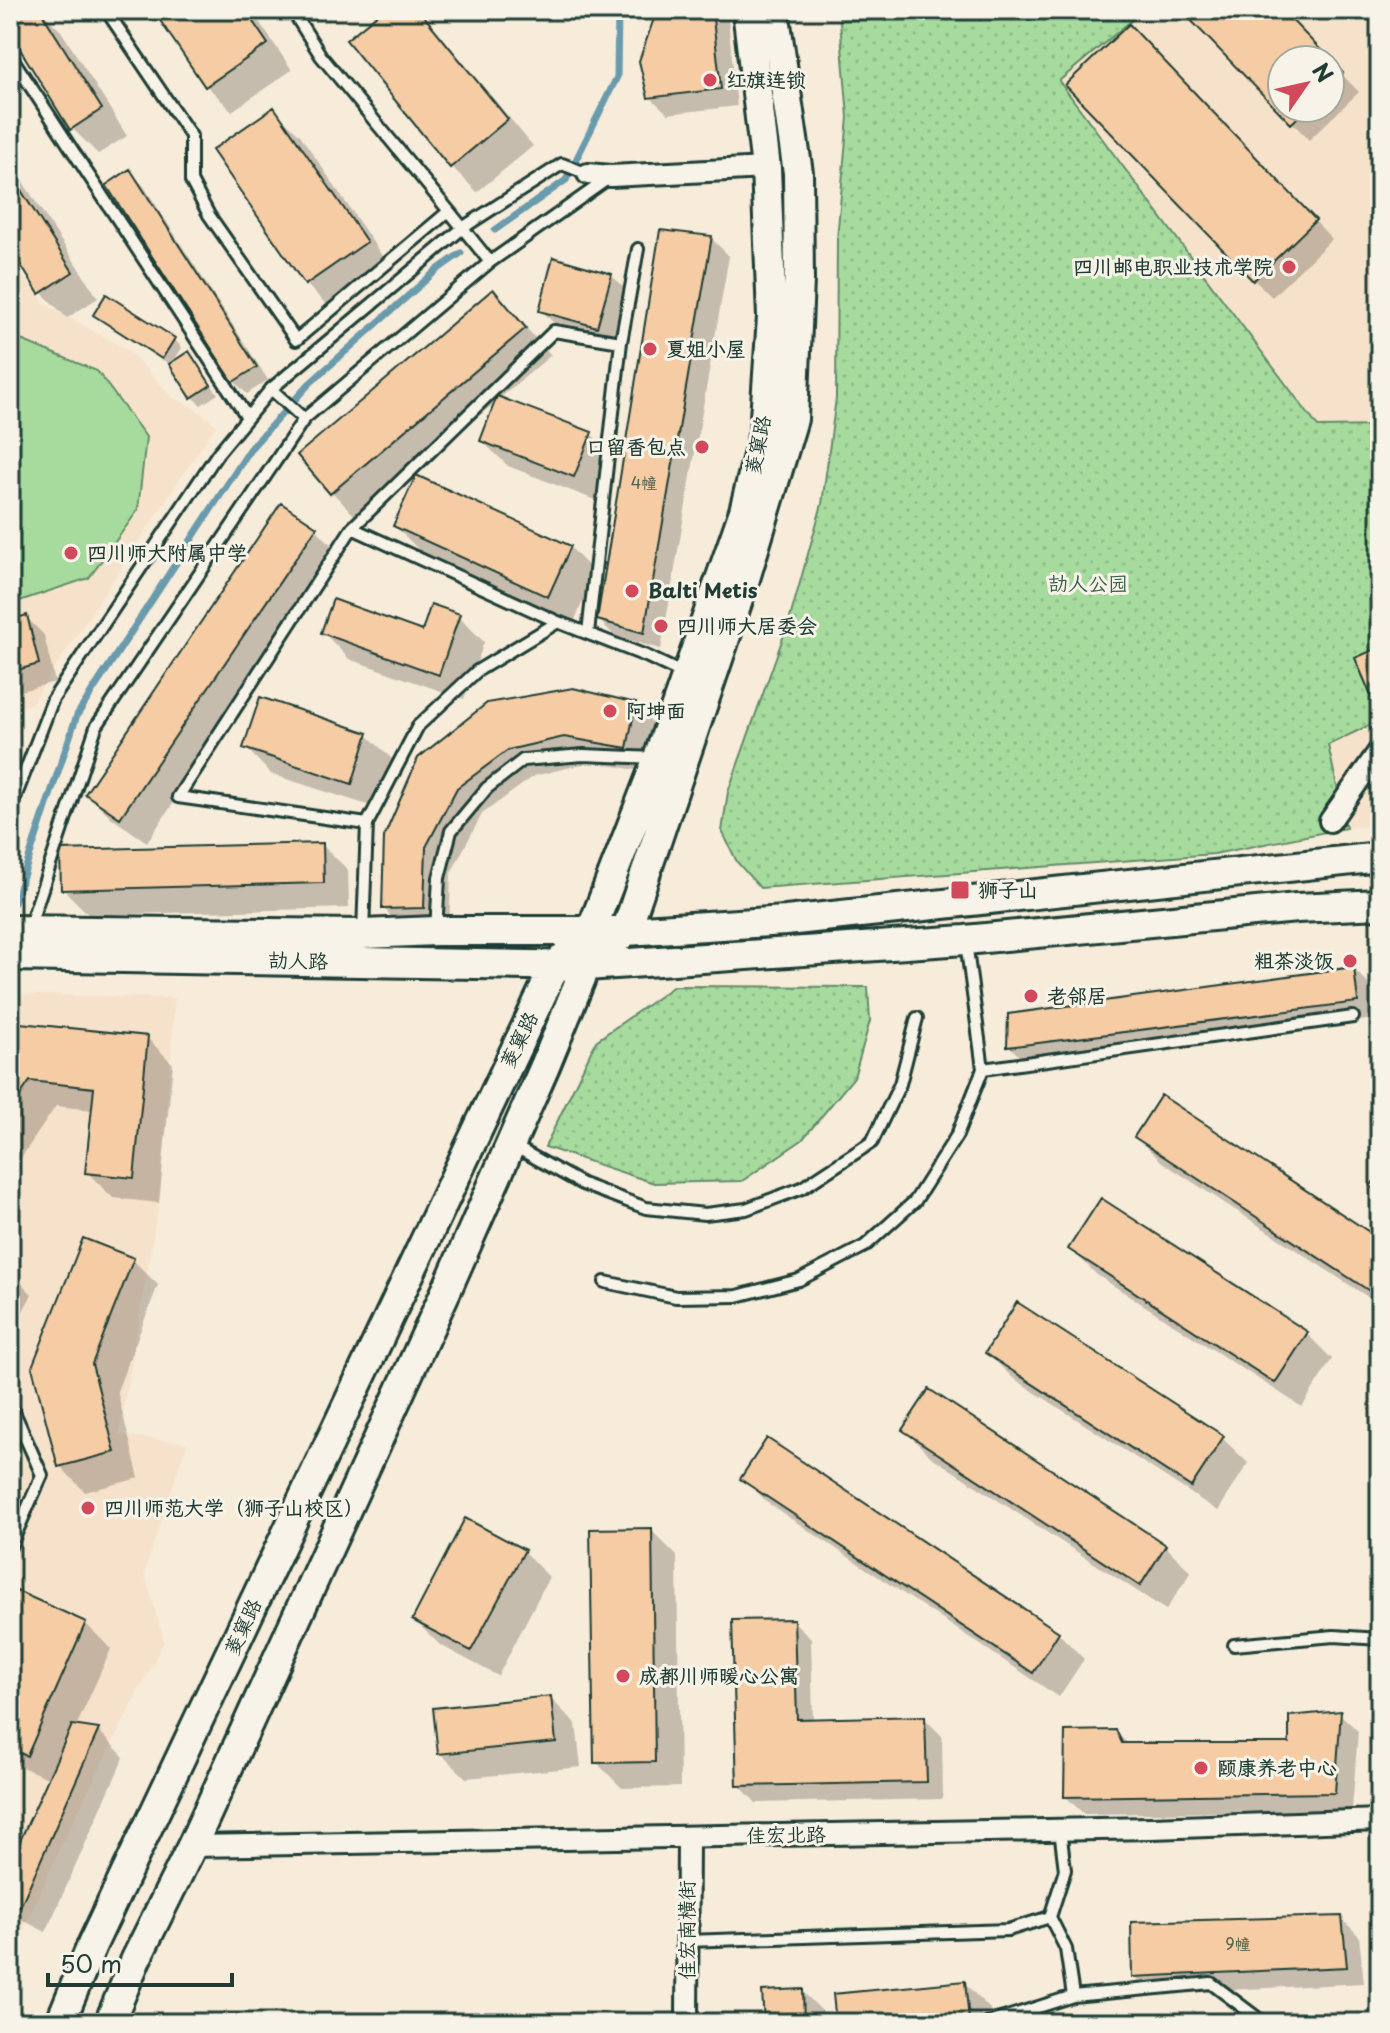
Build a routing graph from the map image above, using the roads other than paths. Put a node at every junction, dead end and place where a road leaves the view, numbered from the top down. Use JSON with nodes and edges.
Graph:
{"nodes":[{"id":1,"x":106,"y":10,"type":"edge"},
{"id":2,"x":292,"y":10,"type":"edge"},
{"id":3,"x":747,"y":10,"type":"edge"},
{"id":4,"x":774,"y":10,"type":"edge"},
{"id":5,"x":10,"y":55,"type":"edge"},
{"id":6,"x":766,"y":168,"type":"junction"},
{"id":7,"x":588,"y":174,"type":"joint"},
{"id":8,"x":611,"y":176,"type":"junction"},
{"id":9,"x":449,"y":211,"type":"junction"},
{"id":10,"x":464,"y":227,"type":"junction"},
{"id":11,"x":638,"y":249,"type":"dead end"},
{"id":12,"x":490,"y":262,"type":"junction"},
{"id":13,"x":621,"y":342,"type":"junction"},
{"id":14,"x":271,"y":389,"type":"junction"},
{"id":15,"x":247,"y":417,"type":"junction"},
{"id":16,"x":304,"y":419,"type":"junction"},
{"id":17,"x":352,"y":528,"type":"junction"},
{"id":18,"x":558,"y":622,"type":"junction"},
{"id":19,"x":588,"y":633,"type":"junction"},
{"id":20,"x":686,"y":675,"type":"junction"},
{"id":21,"x":1380,"y":750,"type":"edge"},
{"id":22,"x":658,"y":758,"type":"junction"},
{"id":23,"x":10,"y":811,"type":"edge"},
{"id":24,"x":1330,"y":821,"type":"dead end"},
{"id":25,"x":367,"y":824,"type":"junction"},
{"id":26,"x":1380,"y":857,"type":"edge"},
{"id":27,"x":1380,"y":904,"type":"edge"},
{"id":28,"x":436,"y":931,"type":"junction"},
{"id":29,"x":591,"y":931,"type":"junction"},
{"id":30,"x":626,"y":931,"type":"junction"},
{"id":31,"x":363,"y":934,"type":"junction"},
{"id":32,"x":965,"y":940,"type":"junction"},
{"id":33,"x":15,"y":947,"type":"edge"},
{"id":34,"x":555,"y":966,"type":"junction"},
{"id":35,"x":586,"y":966,"type":"junction"},
{"id":36,"x":1353,"y":1017,"type":"dead end"},
{"id":37,"x":917,"y":1018,"type":"dead end"},
{"id":38,"x":983,"y":1069,"type":"junction"},
{"id":39,"x":511,"y":1144,"type":"junction"},
{"id":40,"x":605,"y":1282,"type":"dead end"},
{"id":41,"x":10,"y":1403,"type":"edge"},
{"id":42,"x":10,"y":1547,"type":"edge"},
{"id":43,"x":1380,"y":1639,"type":"edge"},
{"id":44,"x":1234,"y":1645,"type":"dead end"},
{"id":45,"x":1380,"y":1820,"type":"edge"},
{"id":46,"x":1060,"y":1830,"type":"junction"},
{"id":47,"x":688,"y":1837,"type":"junction"},
{"id":48,"x":192,"y":1846,"type":"junction"},
{"id":49,"x":1050,"y":1917,"type":"junction"},
{"id":50,"x":687,"y":1941,"type":"junction"},
{"id":51,"x":1073,"y":1996,"type":"junction"},
{"id":52,"x":60,"y":2023,"type":"edge"},
{"id":53,"x":109,"y":2023,"type":"edge"},
{"id":54,"x":687,"y":2023,"type":"edge"},
{"id":55,"x":988,"y":2023,"type":"edge"},
{"id":56,"x":1264,"y":2023,"type":"edge"}],
"edges":[{"from":1,"to":9,"type":"lane"},
{"from":2,"to":9,"type":"lane"},
{"from":3,"to":6,"type":"street","name":"菱窠路"},
{"from":4,"to":30,"type":"street","name":"菱窠路"},
{"from":5,"to":15,"type":"lane"},
{"from":6,"to":8,"type":"street"},
{"from":6,"to":20,"type":"street","name":"菱窠路"},
{"from":7,"to":8,"type":"street"},
{"from":7,"to":10,"type":"lane"},
{"from":8,"to":12,"type":"lane"},
{"from":9,"to":10,"type":"lane"},
{"from":10,"to":12,"type":"lane"},
{"from":10,"to":14,"type":"lane"},
{"from":11,"to":13,"type":"lane"},
{"from":12,"to":16,"type":"lane"},
{"from":13,"to":17,"type":"lane"},
{"from":13,"to":19,"type":"lane"},
{"from":14,"to":15,"type":"lane"},
{"from":14,"to":16,"type":"lane"},
{"from":15,"to":23,"type":"lane"},
{"from":16,"to":33,"type":"lane"},
{"from":17,"to":18,"type":"lane"},
{"from":17,"to":25,"type":"lane"},
{"from":18,"to":19,"type":"lane"},
{"from":18,"to":25,"type":"lane"},
{"from":19,"to":20,"type":"lane"},
{"from":20,"to":22,"type":"street","name":"菱窠路"},
{"from":21,"to":24,"type":"street"},
{"from":22,"to":28,"type":"lane"},
{"from":22,"to":29,"type":"street","name":"菱窠路"},
{"from":25,"to":31,"type":"lane"},
{"from":26,"to":30,"type":"street"},
{"from":27,"to":32,"type":"street","name":"劼人路"},
{"from":28,"to":29,"type":"street"},
{"from":28,"to":31,"type":"street"},
{"from":29,"to":30,"type":"street"},
{"from":29,"to":34,"type":"street","name":"菱窠路"},
{"from":30,"to":35,"type":"street","name":"菱窠路"},
{"from":31,"to":33,"type":"street"},
{"from":32,"to":35,"type":"street","name":"劼人路"},
{"from":32,"to":38,"type":"lane"},
{"from":33,"to":34,"type":"street","name":"劼人路"},
{"from":34,"to":35,"type":"street","name":"劼人路"},
{"from":34,"to":52,"type":"street","name":"菱窠路"},
{"from":35,"to":39,"type":"street","name":"菱窠路"},
{"from":36,"to":38,"type":"lane"},
{"from":37,"to":39,"type":"lane"},
{"from":38,"to":40,"type":"lane"},
{"from":39,"to":48,"type":"street","name":"菱窠路"},
{"from":41,"to":42,"type":"lane"},
{"from":43,"to":44,"type":"lane"},
{"from":45,"to":46,"type":"street","name":"佳宏北路"},
{"from":46,"to":47,"type":"street","name":"佳宏北路"},
{"from":46,"to":49,"type":"lane"},
{"from":47,"to":48,"type":"street","name":"佳宏北路"},
{"from":47,"to":50,"type":"street","name":"佳宏南横街"},
{"from":48,"to":53,"type":"street","name":"菱窠路"},
{"from":49,"to":50,"type":"lane"},
{"from":49,"to":51,"type":"lane"},
{"from":50,"to":54,"type":"street","name":"佳宏南横街"},
{"from":51,"to":55,"type":"lane"},
{"from":51,"to":56,"type":"lane"}]}
